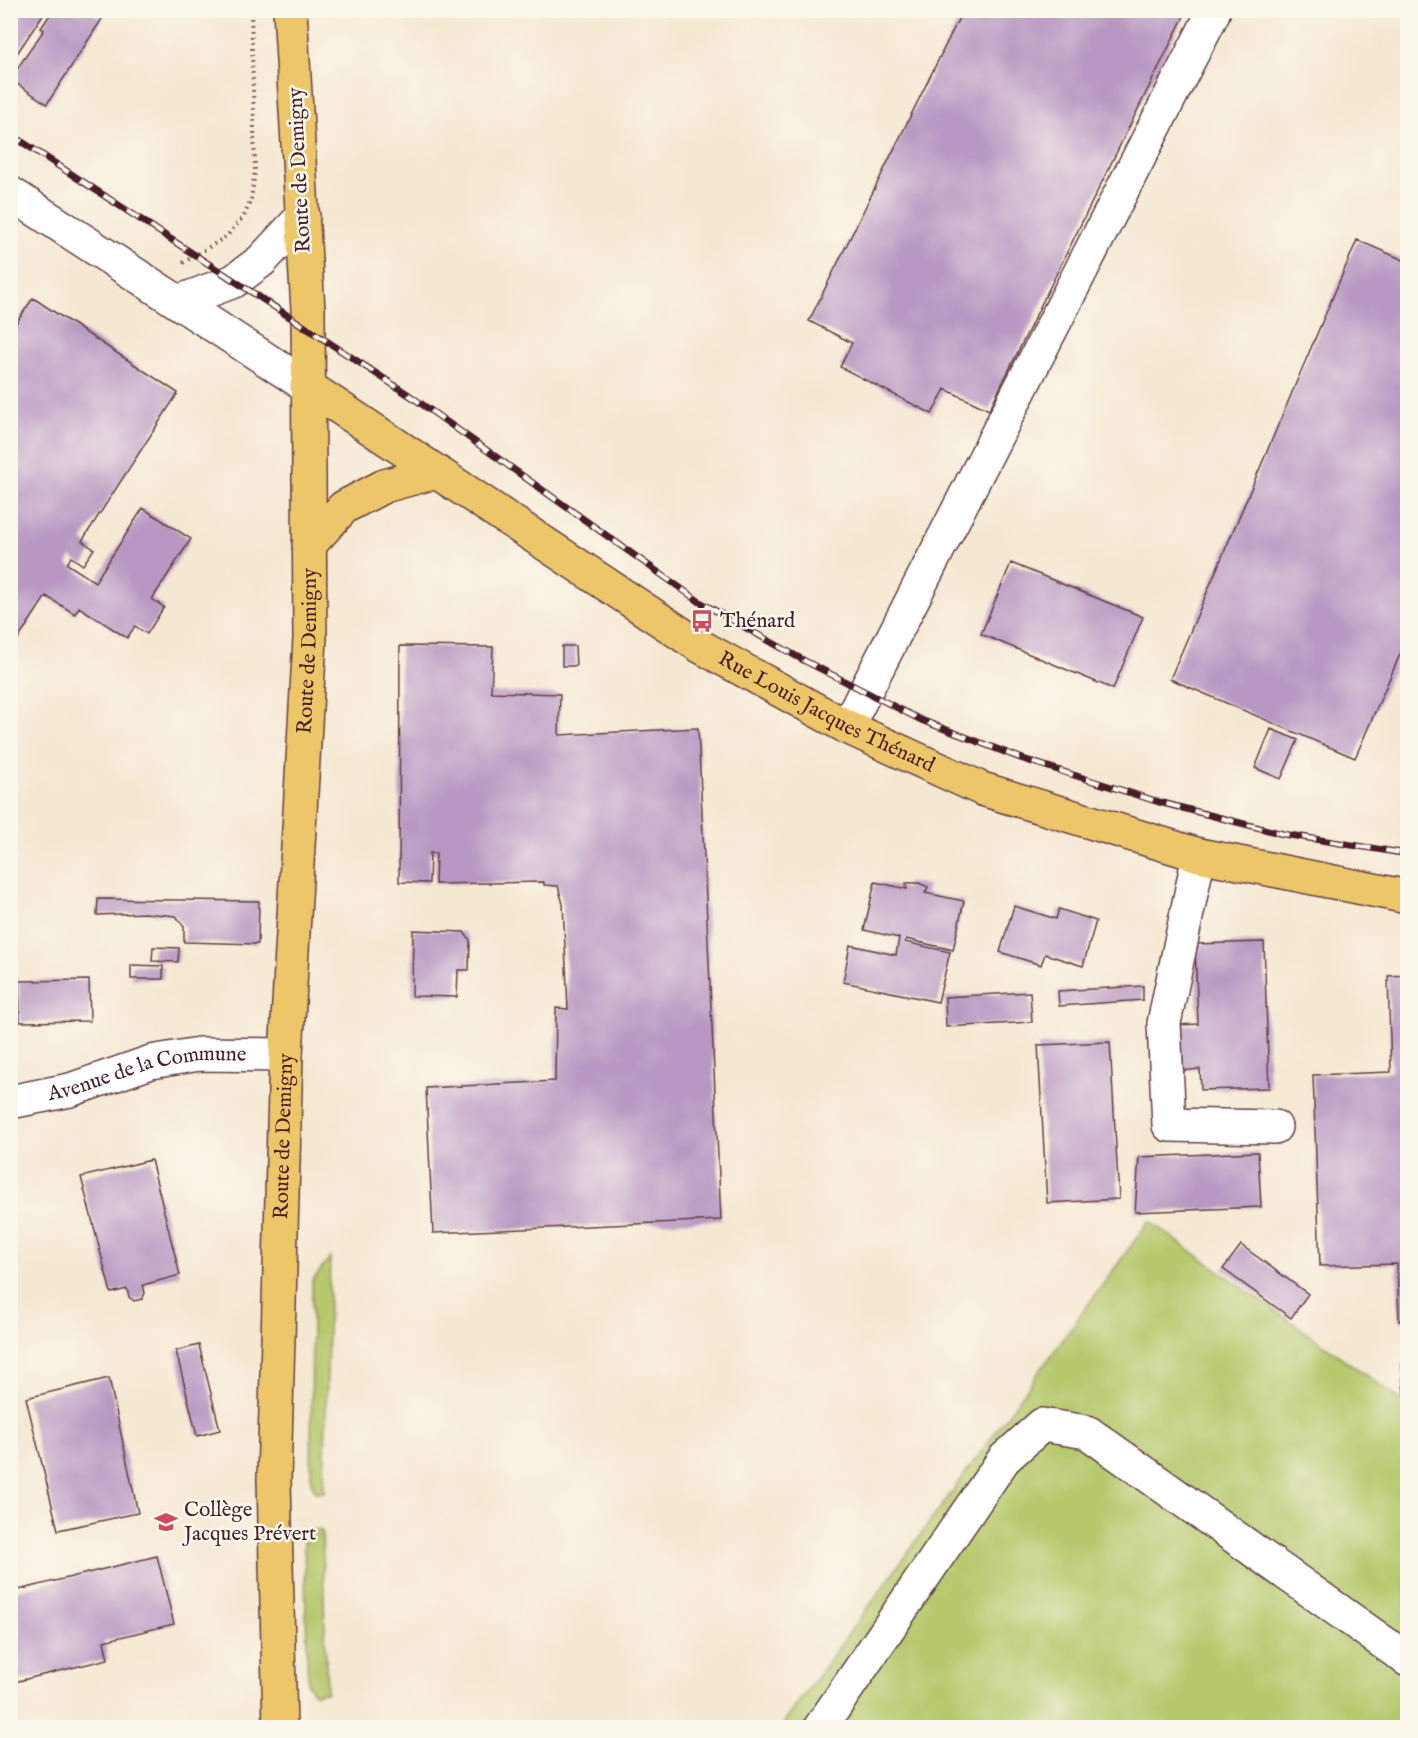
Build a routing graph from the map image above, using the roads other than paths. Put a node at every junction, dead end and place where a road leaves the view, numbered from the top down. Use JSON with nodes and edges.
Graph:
{"nodes":[{"id":1,"x":290,"y":10,"type":"edge"},
{"id":2,"x":1213,"y":13,"type":"dead end"},
{"id":3,"x":10,"y":193,"type":"edge"},
{"id":4,"x":303,"y":216,"type":"junction"},
{"id":5,"x":167,"y":295,"type":"junction"},
{"id":6,"x":307,"y":386,"type":"junction"},
{"id":7,"x":435,"y":472,"type":"junction"},
{"id":8,"x":309,"y":545,"type":"junction"},
{"id":9,"x":847,"y":727,"type":"junction"},
{"id":10,"x":1199,"y":855,"type":"junction"},
{"id":11,"x":1407,"y":897,"type":"edge"},
{"id":12,"x":286,"y":1054,"type":"junction"},
{"id":13,"x":10,"y":1102,"type":"edge"},
{"id":14,"x":1275,"y":1127,"type":"dead end"},
{"id":15,"x":1407,"y":1660,"type":"edge"},
{"id":16,"x":280,"y":1728,"type":"edge"},
{"id":17,"x":820,"y":1728,"type":"edge"}],
"edges":[{"from":1,"to":4,"type":"main road","name":"Route de Demigny"},
{"from":2,"to":9,"type":"street"},
{"from":3,"to":5,"type":"street"},
{"from":4,"to":5,"type":"street"},
{"from":4,"to":6,"type":"main road","name":"Route de Demigny"},
{"from":5,"to":6,"type":"street"},
{"from":6,"to":7,"type":"main road","name":"Rue Louis Jacques Thénard"},
{"from":6,"to":8,"type":"main road","name":"Route de Demigny"},
{"from":7,"to":8,"type":"main road","name":"Route de Demigny"},
{"from":7,"to":9,"type":"main road","name":"Rue Louis Jacques Thénard"},
{"from":8,"to":12,"type":"main road","name":"Route de Demigny"},
{"from":9,"to":10,"type":"main road","name":"Rue Louis Jacques Thénard"},
{"from":10,"to":11,"type":"main road","name":"Rue Louis Jacques Thénard"},
{"from":10,"to":14,"type":"street"},
{"from":12,"to":13,"type":"street","name":"Avenue de la Commune"},
{"from":12,"to":16,"type":"main road","name":"Route de Demigny"},
{"from":15,"to":17,"type":"street"}]}
